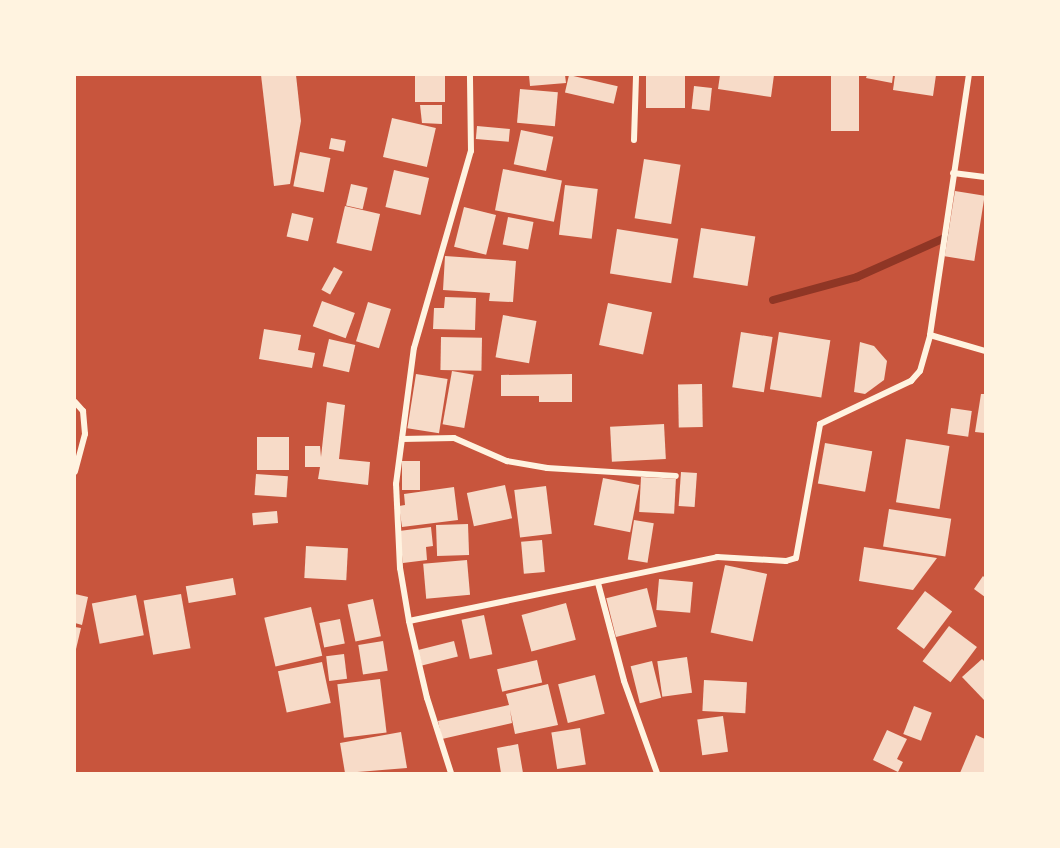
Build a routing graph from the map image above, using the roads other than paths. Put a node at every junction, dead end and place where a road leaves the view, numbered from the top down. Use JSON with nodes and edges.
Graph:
{"nodes":[{"id":1,"x":470,"y":75,"type":"edge"},
{"id":2,"x":636,"y":75,"type":"edge"},
{"id":3,"x":969,"y":75,"type":"edge"},
{"id":4,"x":634,"y":140,"type":"dead end"},
{"id":5,"x":953,"y":173,"type":"junction"},
{"id":6,"x":985,"y":177,"type":"edge"},
{"id":7,"x":930,"y":336,"type":"junction"},
{"id":8,"x":985,"y":351,"type":"edge"},
{"id":9,"x":75,"y":402,"type":"edge"},
{"id":10,"x":402,"y":439,"type":"junction"},
{"id":11,"x":75,"y":472,"type":"edge"},
{"id":12,"x":676,"y":476,"type":"dead end"},
{"id":13,"x":598,"y":583,"type":"junction"},
{"id":14,"x":409,"y":621,"type":"junction"},
{"id":15,"x":451,"y":773,"type":"edge"},
{"id":16,"x":657,"y":773,"type":"edge"}],
"edges":[{"from":1,"to":10,"type":"street"},
{"from":2,"to":4,"type":"street"},
{"from":3,"to":5,"type":"street"},
{"from":5,"to":6,"type":"street"},
{"from":5,"to":7,"type":"street"},
{"from":7,"to":8,"type":"street"},
{"from":7,"to":13,"type":"street"},
{"from":9,"to":11,"type":"street"},
{"from":10,"to":12,"type":"street"},
{"from":10,"to":14,"type":"street"},
{"from":13,"to":14,"type":"street"},
{"from":13,"to":16,"type":"street"},
{"from":14,"to":15,"type":"street"}]}
